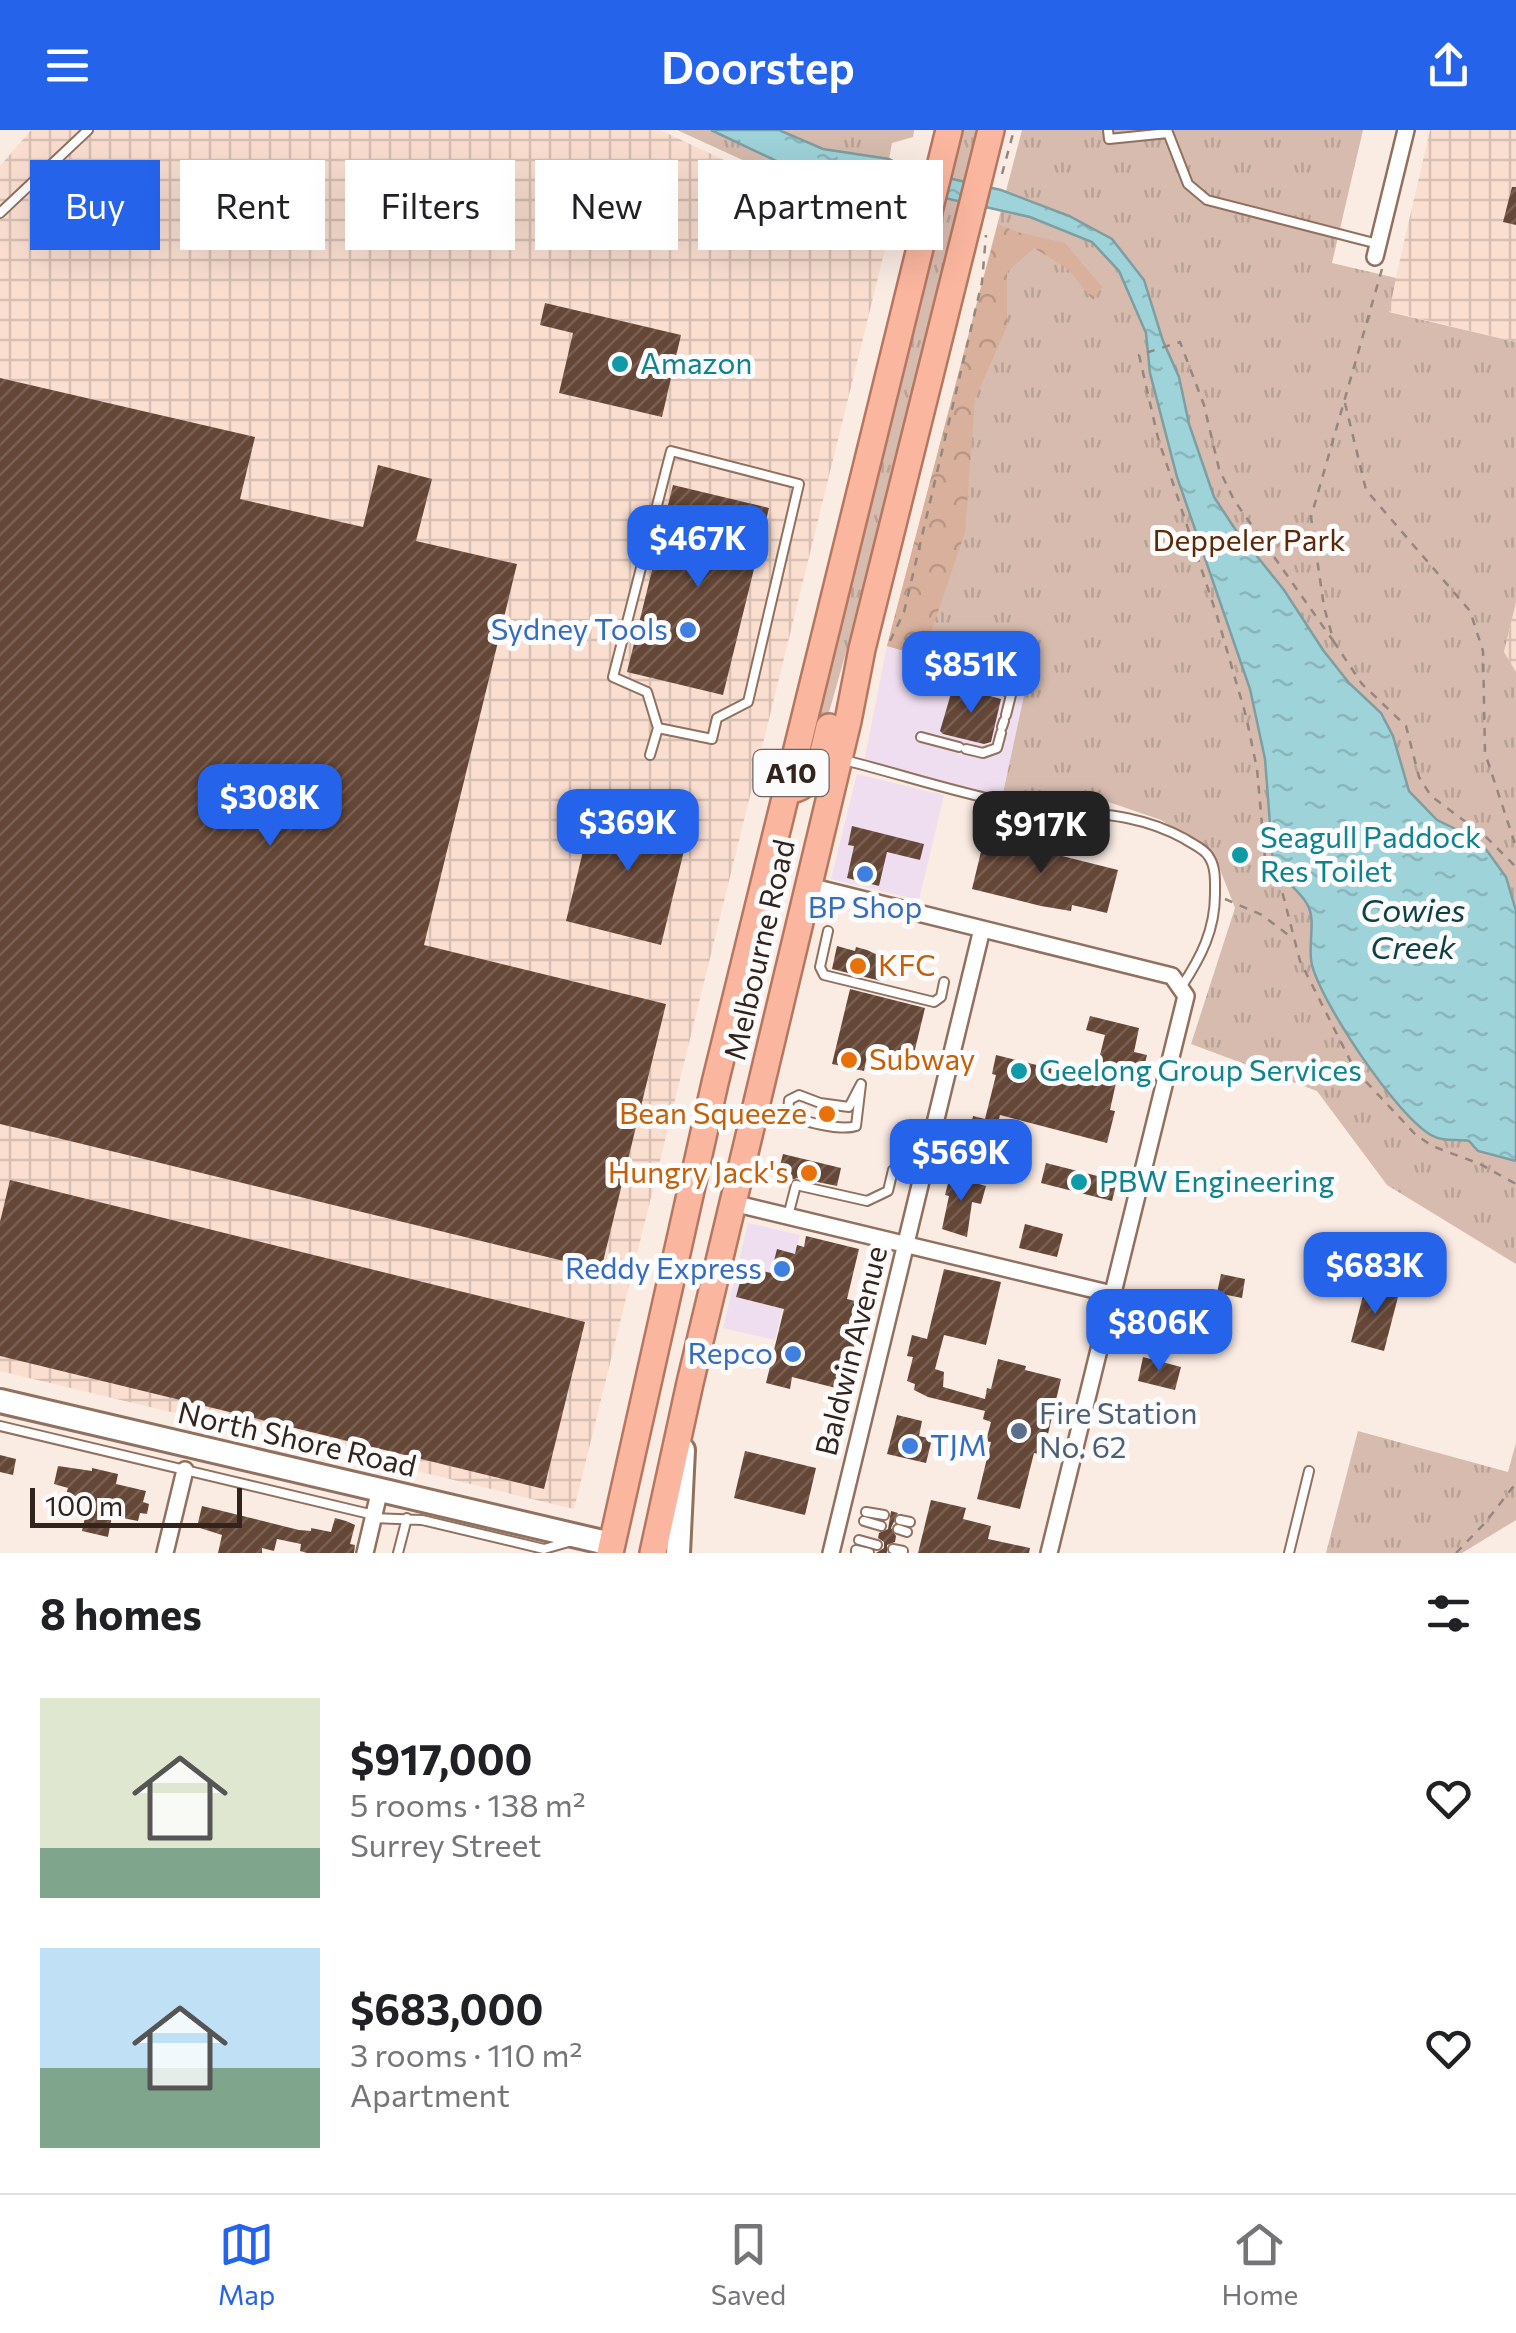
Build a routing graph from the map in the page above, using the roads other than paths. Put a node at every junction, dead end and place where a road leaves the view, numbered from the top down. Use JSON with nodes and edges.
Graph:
{"nodes":[{"id":1,"x":88,"y":130,"type":"edge"},
{"id":2,"x":949,"y":130,"type":"edge"},
{"id":3,"x":991,"y":130,"type":"edge"},
{"id":4,"x":1108,"y":130,"type":"edge"},
{"id":5,"x":1406,"y":130,"type":"edge"},
{"id":6,"x":1168,"y":132,"type":"edge"},
{"id":7,"x":0,"y":212,"type":"edge"},
{"id":8,"x":1378,"y":257,"type":"joint"},
{"id":9,"x":862,"y":649,"type":"junction"},
{"id":10,"x":937,"y":673,"type":"dead end"},
{"id":11,"x":658,"y":728,"type":"junction"},
{"id":12,"x":921,"y":738,"type":"dead end"},
{"id":13,"x":650,"y":755,"type":"dead end"},
{"id":14,"x":839,"y":758,"type":"junction"},
{"id":15,"x":786,"y":791,"type":"junction"},
{"id":16,"x":809,"y":886,"type":"junction"},
{"id":17,"x":982,"y":929,"type":"junction"},
{"id":18,"x":828,"y":931,"type":"dead end"},
{"id":19,"x":944,"y":982,"type":"dead end"},
{"id":20,"x":1182,"y":986,"type":"junction"},
{"id":21,"x":862,"y":1084,"type":"joint"},
{"id":22,"x":893,"y":1170,"type":"dead end"},
{"id":23,"x":733,"y":1203,"type":"junction"},
{"id":24,"x":788,"y":1216,"type":"junction"},
{"id":25,"x":906,"y":1244,"type":"junction"},
{"id":26,"x":1112,"y":1294,"type":"junction"},
{"id":27,"x":0,"y":1401,"type":"edge"},
{"id":28,"x":685,"y":1406,"type":"junction"},
{"id":29,"x":0,"y":1426,"type":"edge"},
{"id":30,"x":185,"y":1470,"type":"junction"},
{"id":31,"x":1309,"y":1471,"type":"dead end"},
{"id":32,"x":380,"y":1489,"type":"junction"},
{"id":33,"x":374,"y":1516,"type":"junction"},
{"id":34,"x":884,"y":1516,"type":"dead end"},
{"id":35,"x":407,"y":1518,"type":"junction"},
{"id":36,"x":881,"y":1526,"type":"dead end"},
{"id":37,"x":877,"y":1545,"type":"dead end"},
{"id":38,"x":569,"y":1546,"type":"edge"},
{"id":39,"x":857,"y":1548,"type":"edge"},
{"id":40,"x":611,"y":1549,"type":"edge"},
{"id":41,"x":165,"y":1553,"type":"edge"},
{"id":42,"x":365,"y":1553,"type":"edge"},
{"id":43,"x":398,"y":1553,"type":"edge"},
{"id":44,"x":651,"y":1553,"type":"edge"},
{"id":45,"x":678,"y":1553,"type":"edge"},
{"id":46,"x":831,"y":1553,"type":"edge"},
{"id":47,"x":869,"y":1553,"type":"edge"},
{"id":48,"x":1049,"y":1553,"type":"edge"},
{"id":49,"x":1289,"y":1553,"type":"edge"}],
"edges":[{"from":1,"to":7,"type":"lane"},
{"from":2,"to":15,"type":"highway","name":"Melbourne Road","number":"A10"},
{"from":3,"to":9,"type":"highway","name":"Melbourne Road","number":"A10"},
{"from":4,"to":6,"type":"lane"},
{"from":5,"to":8,"type":"street"},
{"from":6,"to":8,"type":"lane"},
{"from":9,"to":14,"type":"highway","name":"Melbourne Road","number":"A10"},
{"from":9,"to":15,"type":"highway"},
{"from":10,"to":12,"type":"lane"},
{"from":11,"to":11,"type":"lane"},
{"from":11,"to":13,"type":"lane"},
{"from":14,"to":16,"type":"highway","name":"Melbourne Road","number":"A10"},
{"from":14,"to":20,"type":"lane"},
{"from":15,"to":40,"type":"highway","name":"Melbourne Road","number":"A10"},
{"from":16,"to":17,"type":"street"},
{"from":16,"to":23,"type":"highway","name":"Melbourne Road","number":"A10"},
{"from":17,"to":20,"type":"street"},
{"from":17,"to":25,"type":"street","name":"Baldwin Avenue"},
{"from":18,"to":19,"type":"lane"},
{"from":20,"to":26,"type":"street"},
{"from":21,"to":21,"type":"lane"},
{"from":22,"to":24,"type":"lane"},
{"from":23,"to":24,"type":"street"},
{"from":23,"to":28,"type":"highway","name":"Melbourne Road","number":"A10"},
{"from":24,"to":25,"type":"street"},
{"from":25,"to":26,"type":"street"},
{"from":25,"to":46,"type":"street","name":"Baldwin Avenue"},
{"from":26,"to":48,"type":"street"},
{"from":27,"to":32,"type":"main road","name":"North Shore Road"},
{"from":28,"to":44,"type":"highway","name":"Melbourne Road","number":"A10"},
{"from":28,"to":45,"type":"main road"},
{"from":29,"to":30,"type":"lane","name":"North Shore Road"},
{"from":30,"to":33,"type":"lane","name":"North Shore Road"},
{"from":30,"to":41,"type":"street"},
{"from":31,"to":49,"type":"lane"},
{"from":32,"to":33,"type":"street"},
{"from":32,"to":38,"type":"main road","name":"North Shore Road"},
{"from":33,"to":35,"type":"lane","name":"North Shore Road"},
{"from":33,"to":42,"type":"street"},
{"from":34,"to":36,"type":"lane"},
{"from":35,"to":38,"type":"lane","name":"North Shore Road"},
{"from":35,"to":43,"type":"lane"},
{"from":37,"to":39,"type":"lane"},
{"from":38,"to":40,"type":"main road","name":"North Shore Road"},
{"from":39,"to":47,"type":"lane"},
{"from":40,"to":44,"type":"highway"}]}
